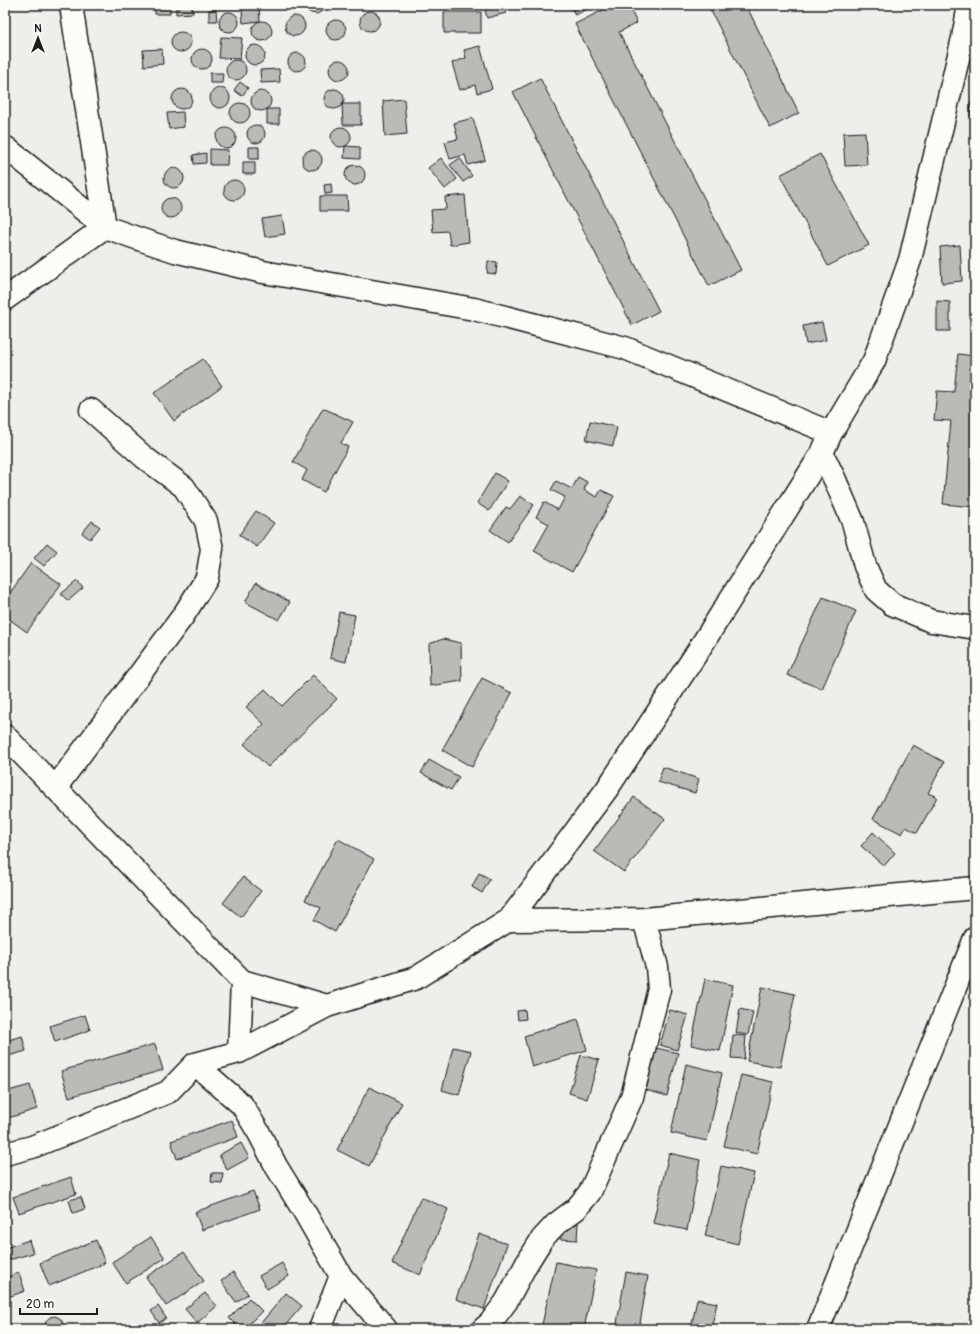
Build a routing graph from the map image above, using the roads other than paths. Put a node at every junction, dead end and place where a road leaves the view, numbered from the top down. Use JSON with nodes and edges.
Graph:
{"nodes":[{"id":1,"x":71,"y":5,"type":"edge"},
{"id":2,"x":969,"y":5,"type":"edge"},
{"id":3,"x":5,"y":147,"type":"edge"},
{"id":4,"x":105,"y":227,"type":"junction"},
{"id":5,"x":5,"y":299,"type":"edge"},
{"id":6,"x":91,"y":410,"type":"dead end"},
{"id":7,"x":831,"y":433,"type":"junction"},
{"id":8,"x":822,"y":453,"type":"junction"},
{"id":9,"x":975,"y":628,"type":"edge"},
{"id":10,"x":5,"y":736,"type":"edge"},
{"id":11,"x":56,"y":787,"type":"junction"},
{"id":12,"x":975,"y":888,"type":"edge"},
{"id":13,"x":644,"y":919,"type":"junction"},
{"id":14,"x":509,"y":920,"type":"junction"},
{"id":15,"x":975,"y":938,"type":"edge"},
{"id":16,"x":242,"y":981,"type":"junction"},
{"id":17,"x":327,"y":1006,"type":"junction"},
{"id":18,"x":239,"y":1052,"type":"junction"},
{"id":19,"x":195,"y":1064,"type":"junction"},
{"id":20,"x":5,"y":1154,"type":"edge"},
{"id":21,"x":341,"y":1276,"type":"junction"},
{"id":22,"x":320,"y":1329,"type":"edge"},
{"id":23,"x":386,"y":1329,"type":"edge"},
{"id":24,"x":483,"y":1329,"type":"edge"},
{"id":25,"x":818,"y":1329,"type":"edge"}],
"edges":[{"from":1,"to":4,"type":"street"},
{"from":2,"to":7,"type":"street"},
{"from":3,"to":4,"type":"street"},
{"from":4,"to":5,"type":"street"},
{"from":4,"to":7,"type":"street"},
{"from":6,"to":11,"type":"street"},
{"from":7,"to":8,"type":"street"},
{"from":8,"to":9,"type":"street"},
{"from":8,"to":14,"type":"street"},
{"from":10,"to":11,"type":"street"},
{"from":11,"to":16,"type":"street"},
{"from":12,"to":13,"type":"street"},
{"from":13,"to":14,"type":"street"},
{"from":13,"to":24,"type":"street"},
{"from":14,"to":17,"type":"street"},
{"from":15,"to":25,"type":"street"},
{"from":16,"to":17,"type":"street"},
{"from":16,"to":18,"type":"street"},
{"from":17,"to":18,"type":"street"},
{"from":18,"to":19,"type":"street"},
{"from":19,"to":20,"type":"street"},
{"from":19,"to":21,"type":"street"},
{"from":21,"to":22,"type":"street"},
{"from":21,"to":23,"type":"street"}]}
